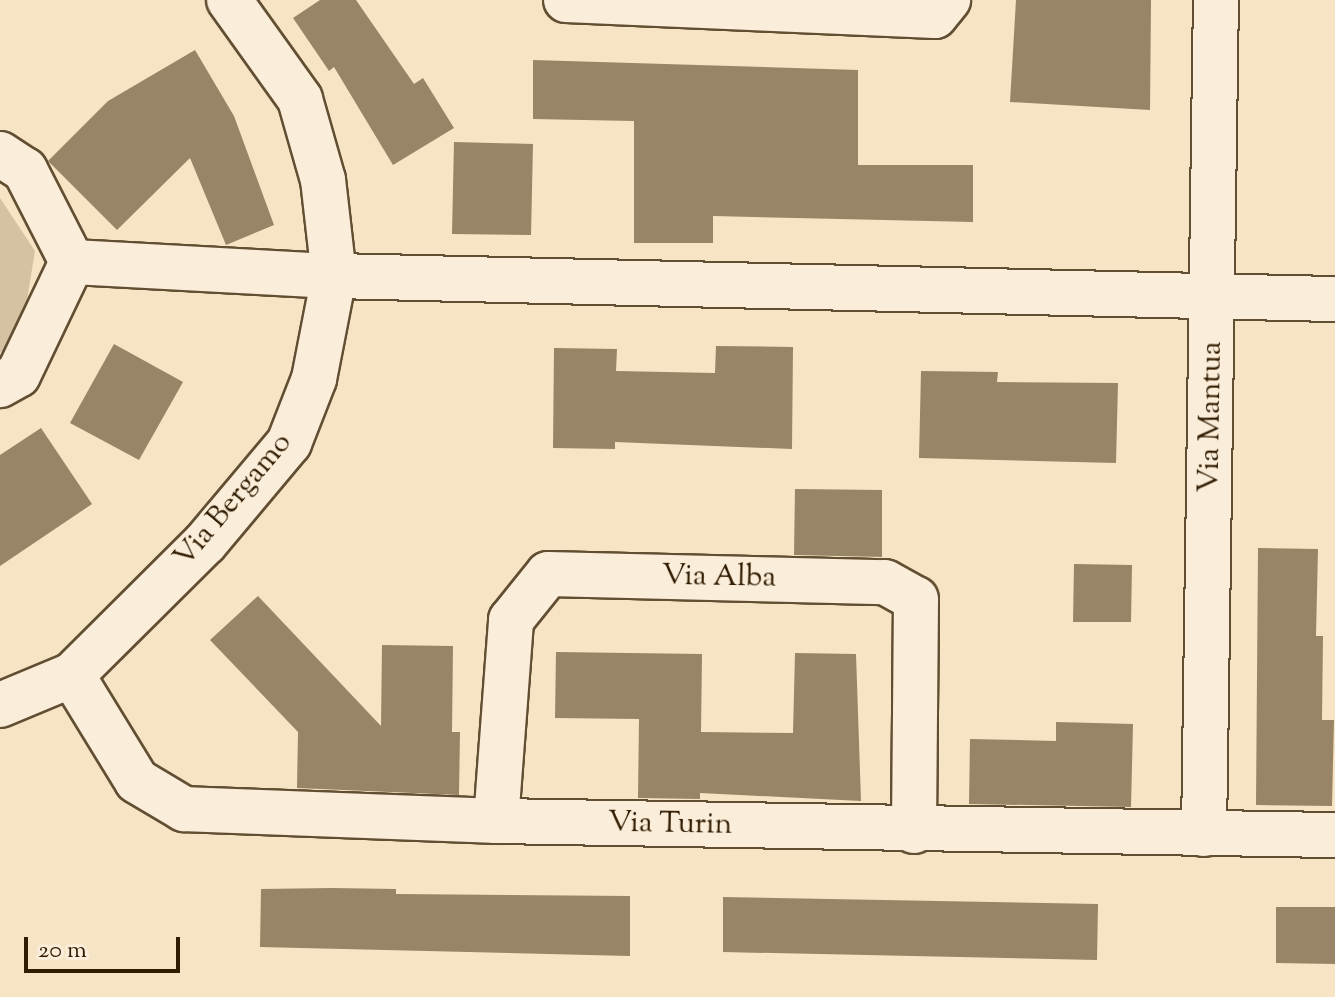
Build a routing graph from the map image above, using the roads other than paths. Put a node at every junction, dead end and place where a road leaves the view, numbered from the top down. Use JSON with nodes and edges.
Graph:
{"nodes":[{"id":1,"x":229,"y":0,"type":"edge"},
{"id":2,"x":566,"y":0,"type":"edge"},
{"id":3,"x":948,"y":0,"type":"edge"},
{"id":4,"x":1216,"y":0,"type":"edge"},
{"id":5,"x":0,"y":154,"type":"edge"},
{"id":6,"x":72,"y":262,"type":"junction"},
{"id":7,"x":334,"y":276,"type":"junction"},
{"id":8,"x":1215,"y":297,"type":"junction"},
{"id":9,"x":1335,"y":299,"type":"edge"},
{"id":10,"x":0,"y":385,"type":"edge"},
{"id":11,"x":72,"y":675,"type":"junction"},
{"id":12,"x":0,"y":705,"type":"edge"},
{"id":13,"x":496,"y":821,"type":"junction"},
{"id":14,"x":914,"y":831,"type":"junction"},
{"id":15,"x":1204,"y":834,"type":"junction"},
{"id":16,"x":1335,"y":835,"type":"edge"}],
"edges":[{"from":1,"to":7,"type":"street","name":"Via Bergamo"},
{"from":2,"to":3,"type":"street"},
{"from":4,"to":8,"type":"street","name":"Via Mantua"},
{"from":5,"to":6,"type":"street"},
{"from":6,"to":7,"type":"street"},
{"from":6,"to":10,"type":"street"},
{"from":7,"to":8,"type":"street"},
{"from":7,"to":11,"type":"street","name":"Via Bergamo"},
{"from":8,"to":9,"type":"street"},
{"from":8,"to":15,"type":"street","name":"Via Mantua"},
{"from":11,"to":12,"type":"street","name":"Via Bergamo"},
{"from":11,"to":13,"type":"street","name":"Via Turin"},
{"from":13,"to":14,"type":"street","name":"Via Turin"},
{"from":13,"to":14,"type":"street","name":"Via Alba"},
{"from":14,"to":15,"type":"street","name":"Via Turin"},
{"from":15,"to":16,"type":"street","name":"Via Turin"}]}
